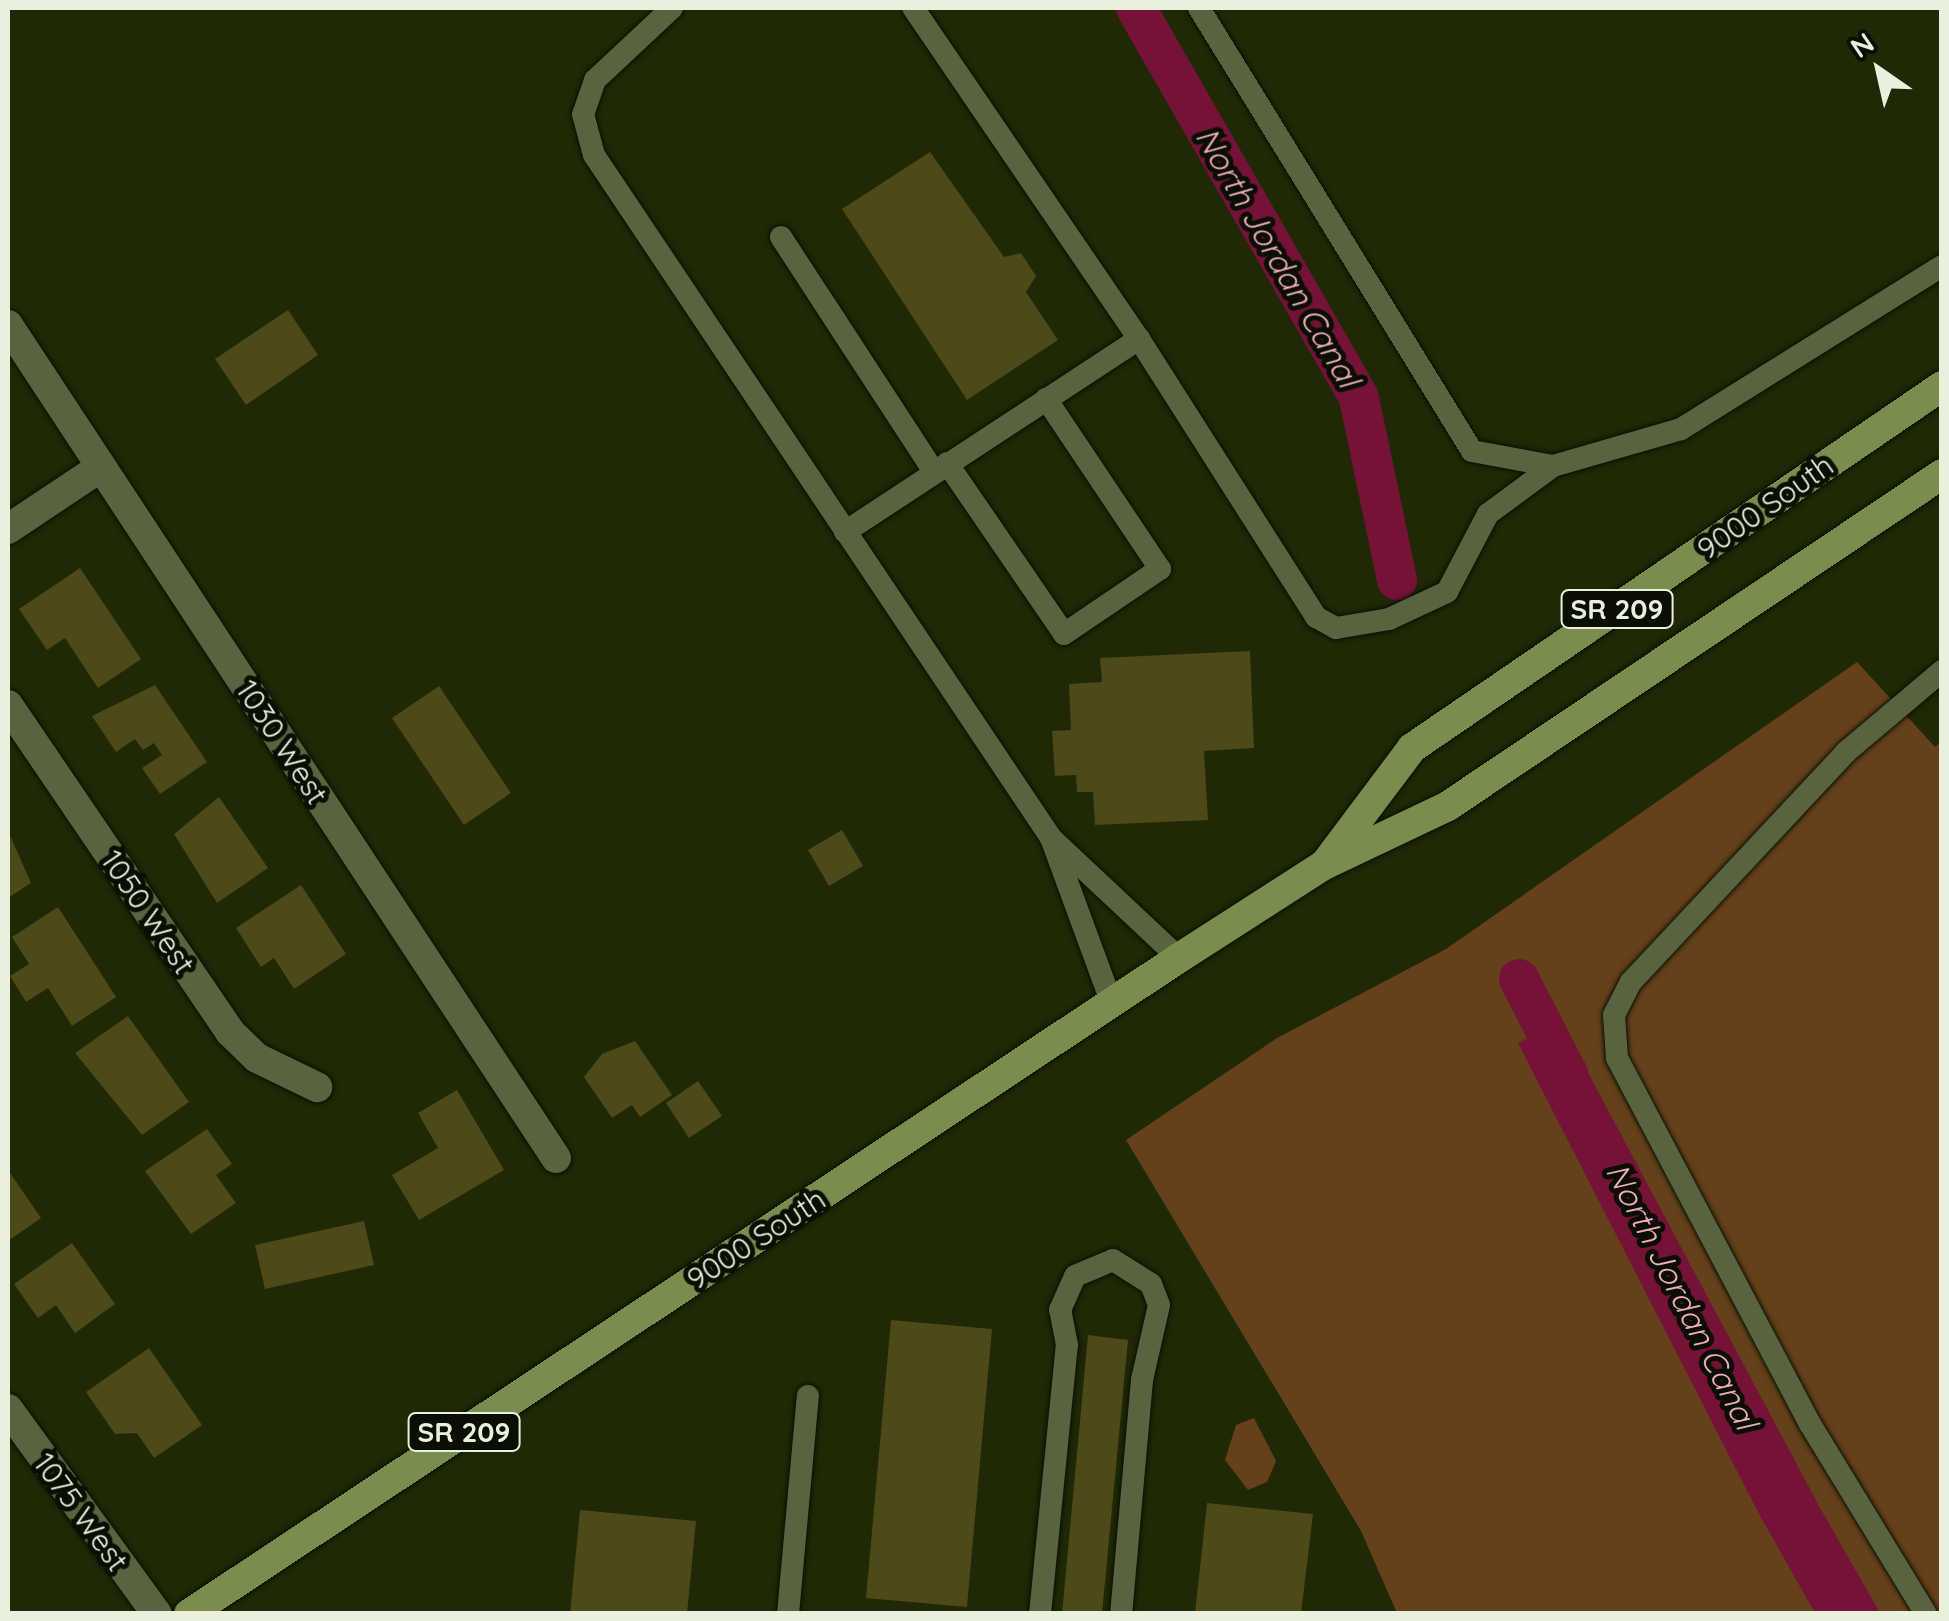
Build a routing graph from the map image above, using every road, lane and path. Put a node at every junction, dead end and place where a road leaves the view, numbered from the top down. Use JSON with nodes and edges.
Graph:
{"nodes":[{"id":1,"x":672,"y":8,"type":"edge"},
{"id":2,"x":913,"y":8,"type":"edge"},
{"id":3,"x":1199,"y":8,"type":"edge"},
{"id":4,"x":781,"y":238,"type":"dead end"},
{"id":5,"x":1942,"y":266,"type":"edge"},
{"id":6,"x":8,"y":324,"type":"edge"},
{"id":7,"x":1139,"y":340,"type":"junction"},
{"id":8,"x":1942,"y":386,"type":"edge"},
{"id":9,"x":1046,"y":399,"type":"junction"},
{"id":10,"x":1553,"y":466,"type":"junction"},
{"id":11,"x":101,"y":467,"type":"junction"},
{"id":12,"x":941,"y":468,"type":"junction"},
{"id":13,"x":1942,"y":474,"type":"edge"},
{"id":14,"x":8,"y":529,"type":"edge"},
{"id":15,"x":845,"y":532,"type":"junction"},
{"id":16,"x":1942,"y":672,"type":"edge"},
{"id":17,"x":8,"y":705,"type":"edge"},
{"id":18,"x":1051,"y":838,"type":"junction"},
{"id":19,"x":1324,"y":865,"type":"junction"},
{"id":20,"x":1179,"y":958,"type":"junction"},
{"id":21,"x":1112,"y":1004,"type":"junction"},
{"id":22,"x":317,"y":1087,"type":"dead end"},
{"id":23,"x":556,"y":1158,"type":"dead end"},
{"id":24,"x":808,"y":1396,"type":"dead end"},
{"id":25,"x":8,"y":1409,"type":"edge"},
{"id":26,"x":157,"y":1614,"type":"edge"},
{"id":27,"x":189,"y":1614,"type":"edge"},
{"id":28,"x":788,"y":1614,"type":"edge"},
{"id":29,"x":1040,"y":1614,"type":"edge"},
{"id":30,"x":1121,"y":1614,"type":"edge"},
{"id":31,"x":1926,"y":1614,"type":"edge"}],
"edges":[{"from":1,"to":15,"type":"lane"},
{"from":2,"to":7,"type":"lane"},
{"from":3,"to":10,"type":"lane"},
{"from":4,"to":12,"type":"lane"},
{"from":5,"to":10,"type":"lane"},
{"from":6,"to":11,"type":"street","name":"1030 West"},
{"from":7,"to":9,"type":"lane"},
{"from":7,"to":10,"type":"lane"},
{"from":8,"to":19,"type":"main road","name":"9000 South","number":"SR 209"},
{"from":9,"to":12,"type":"lane"},
{"from":9,"to":12,"type":"lane"},
{"from":11,"to":14,"type":"street"},
{"from":11,"to":23,"type":"street","name":"1030 West"},
{"from":12,"to":15,"type":"lane"},
{"from":13,"to":19,"type":"main road","name":"9000 South","number":"SR 209"},
{"from":15,"to":18,"type":"lane"},
{"from":16,"to":31,"type":"lane"},
{"from":17,"to":22,"type":"street","name":"1050 West"},
{"from":18,"to":20,"type":"lane"},
{"from":18,"to":21,"type":"lane"},
{"from":19,"to":20,"type":"main road","name":"9000 South","number":"SR 209"},
{"from":20,"to":21,"type":"main road","name":"9000 South","number":"SR 209"},
{"from":21,"to":27,"type":"main road","name":"9000 South","number":"SR 209"},
{"from":24,"to":28,"type":"lane"},
{"from":25,"to":26,"type":"street","name":"1075 West"},
{"from":29,"to":30,"type":"lane"}]}
